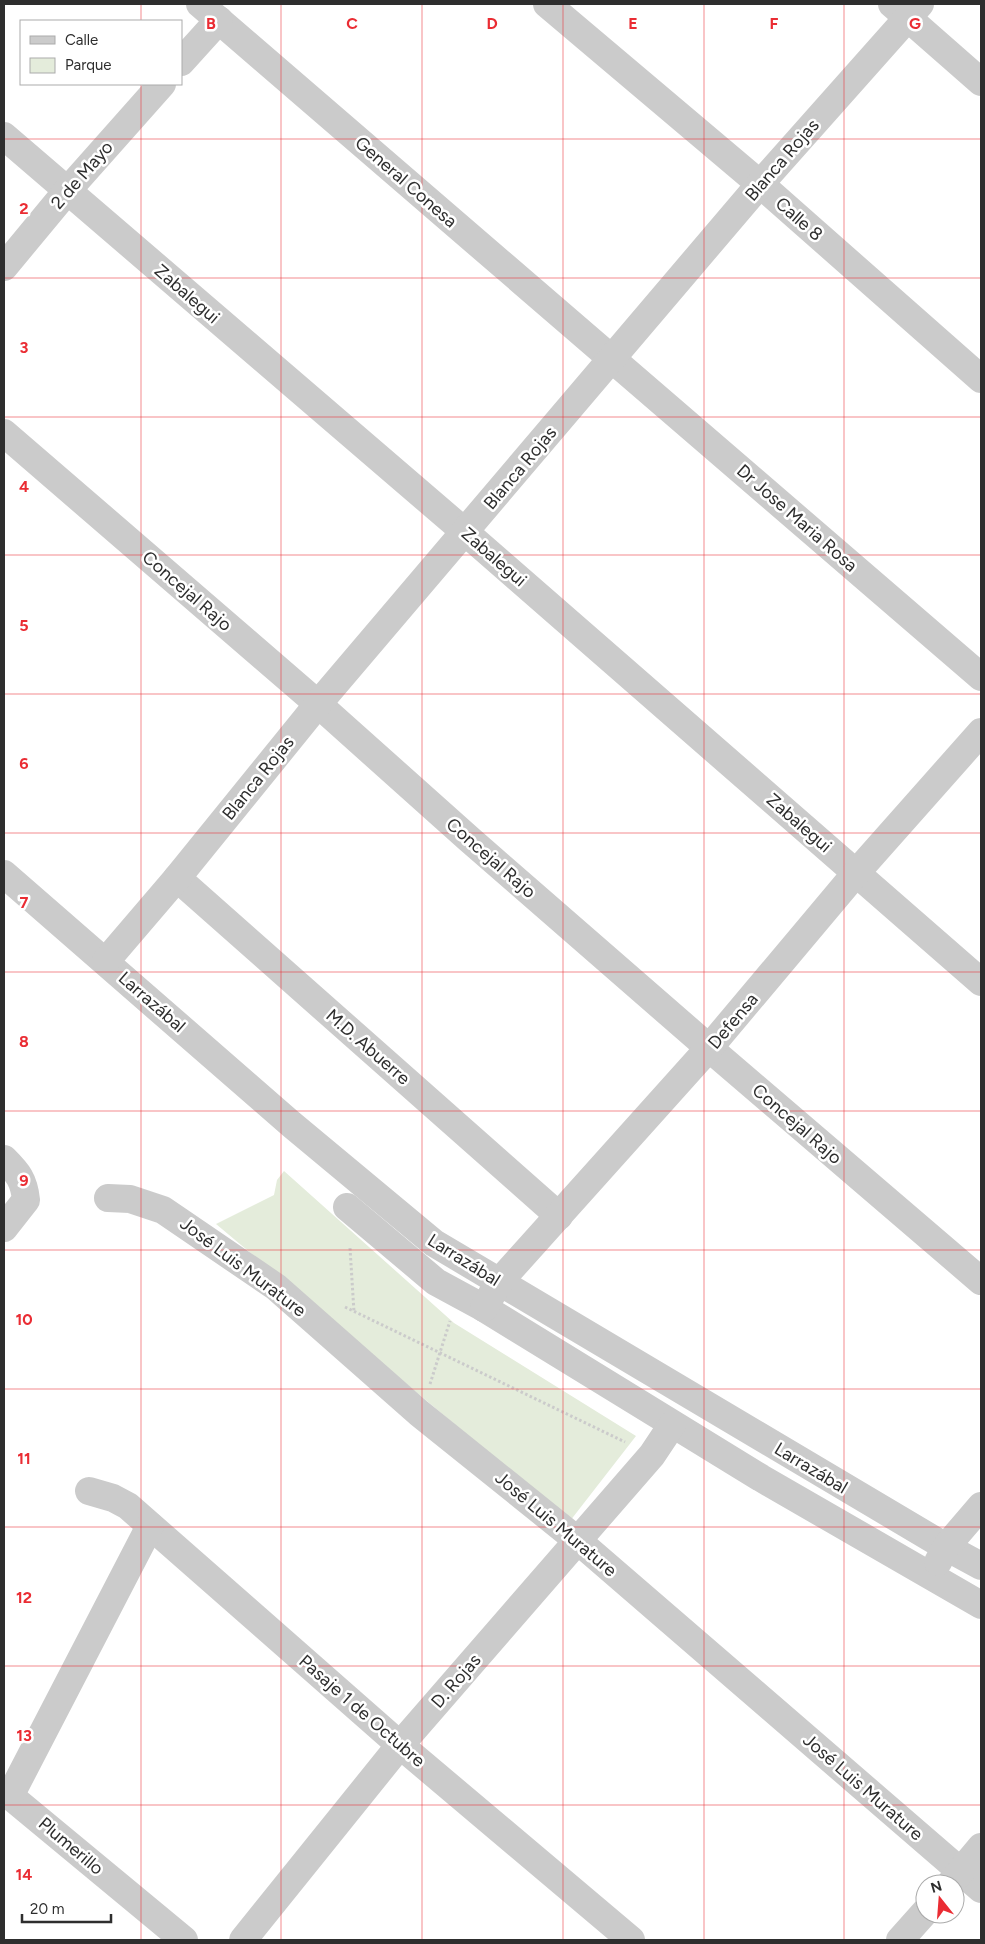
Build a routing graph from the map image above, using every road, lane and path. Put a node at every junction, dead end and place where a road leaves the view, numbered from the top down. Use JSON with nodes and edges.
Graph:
{"nodes":[{"id":1,"x":546,"y":4,"type":"edge"},
{"id":2,"x":907,"y":8,"type":"edge"},
{"id":3,"x":210,"y":12,"type":"edge"},
{"id":4,"x":182,"y":60,"type":"edge"},
{"id":5,"x":981,"y":82,"type":"edge"},
{"id":6,"x":161,"y":85,"type":"edge"},
{"id":7,"x":4,"y":136,"type":"edge"},
{"id":8,"x":760,"y":184,"type":"junction"},
{"id":9,"x":67,"y":191,"type":"junction"},
{"id":10,"x":4,"y":267,"type":"edge"},
{"id":11,"x":612,"y":360,"type":"junction"},
{"id":12,"x":981,"y":379,"type":"edge"},
{"id":13,"x":4,"y":433,"type":"edge"},
{"id":14,"x":465,"y":532,"type":"junction"},
{"id":15,"x":981,"y":677,"type":"edge"},
{"id":16,"x":318,"y":704,"type":"junction"},
{"id":17,"x":981,"y":732,"type":"edge"},
{"id":18,"x":856,"y":873,"type":"junction"},
{"id":19,"x":4,"y":874,"type":"edge"},
{"id":20,"x":177,"y":878,"type":"junction"},
{"id":21,"x":106,"y":961,"type":"junction"},
{"id":22,"x":981,"y":982,"type":"edge"},
{"id":23,"x":709,"y":1048,"type":"junction"},
{"id":24,"x":4,"y":1159,"type":"edge"},
{"id":25,"x":108,"y":1198,"type":"dead end"},
{"id":26,"x":347,"y":1207,"type":"joint"},
{"id":27,"x":560,"y":1216,"type":"junction"},
{"id":28,"x":4,"y":1228,"type":"edge"},
{"id":29,"x":981,"y":1281,"type":"edge"},
{"id":30,"x":499,"y":1282,"type":"junction"},
{"id":31,"x":458,"y":1295,"type":"junction"},
{"id":32,"x":338,"y":1303,"type":"dead end"},
{"id":33,"x":484,"y":1308,"type":"junction"},
{"id":34,"x":354,"y":1311,"type":"junction"},
{"id":35,"x":441,"y":1354,"type":"junction"},
{"id":36,"x":356,"y":1358,"type":"junction"},
{"id":37,"x":419,"y":1413,"type":"junction"},
{"id":38,"x":672,"y":1424,"type":"junction"},
{"id":39,"x":652,"y":1455,"type":"junction"},
{"id":40,"x":89,"y":1492,"type":"dead end"},
{"id":41,"x":981,"y":1506,"type":"edge"},
{"id":42,"x":150,"y":1526,"type":"junction"},
{"id":43,"x":577,"y":1540,"type":"junction"},
{"id":44,"x":946,"y":1547,"type":"junction"},
{"id":45,"x":981,"y":1566,"type":"edge"},
{"id":46,"x":930,"y":1575,"type":"junction"},
{"id":47,"x":981,"y":1605,"type":"edge"},
{"id":48,"x":400,"y":1746,"type":"junction"},
{"id":49,"x":7,"y":1793,"type":"edge"},
{"id":50,"x":981,"y":1847,"type":"edge"},
{"id":51,"x":955,"y":1874,"type":"edge"},
{"id":52,"x":965,"y":1880,"type":"edge"},
{"id":53,"x":915,"y":1923,"type":"edge"},
{"id":54,"x":184,"y":1940,"type":"edge"},
{"id":55,"x":243,"y":1940,"type":"edge"},
{"id":56,"x":631,"y":1940,"type":"edge"},
{"id":57,"x":900,"y":1940,"type":"edge"}],
"edges":[{"from":1,"to":8,"type":"street","name":"Calle 8"},
{"from":2,"to":5,"type":"street"},
{"from":2,"to":8,"type":"street","name":"Blanca Rojas"},
{"from":3,"to":4,"type":"street"},
{"from":3,"to":11,"type":"street","name":"General Conesa"},
{"from":6,"to":9,"type":"street","name":"2 de Mayo"},
{"from":7,"to":9,"type":"street","name":"Zabalegui"},
{"from":8,"to":11,"type":"street","name":"Blanca Rojas"},
{"from":8,"to":12,"type":"street","name":"Calle 8"},
{"from":9,"to":10,"type":"street","name":"2 de Mayo"},
{"from":9,"to":14,"type":"street","name":"Zabalegui"},
{"from":11,"to":14,"type":"street","name":"Blanca Rojas"},
{"from":11,"to":15,"type":"street","name":"Dr Jose Maria Rosa"},
{"from":13,"to":16,"type":"street","name":"Concejal Rajo"},
{"from":14,"to":16,"type":"street","name":"Blanca Rojas"},
{"from":14,"to":18,"type":"street","name":"Zabalegui"},
{"from":16,"to":20,"type":"street","name":"Blanca Rojas"},
{"from":16,"to":23,"type":"street","name":"Concejal Rajo"},
{"from":17,"to":18,"type":"street","name":"Defensa"},
{"from":18,"to":22,"type":"street","name":"Zabalegui"},
{"from":18,"to":23,"type":"street","name":"Defensa"},
{"from":19,"to":21,"type":"street","name":"Larrazábal"},
{"from":20,"to":21,"type":"street","name":"Blanca Rojas"},
{"from":20,"to":27,"type":"street","name":"M.D. Abuerre"},
{"from":21,"to":30,"type":"street","name":"Larrazábal"},
{"from":23,"to":27,"type":"street","name":"Defensa"},
{"from":23,"to":29,"type":"street","name":"Concejal Rajo"},
{"from":24,"to":28,"type":"street"},
{"from":25,"to":36,"type":"street","name":"José Luis Murature"},
{"from":26,"to":31,"type":"street","name":"Larrazábal"},
{"from":26,"to":34,"type":"path"},
{"from":27,"to":30,"type":"street","name":"Defensa"},
{"from":30,"to":33,"type":"street","name":"Defensa"},
{"from":30,"to":44,"type":"street","name":"Larrazábal"},
{"from":31,"to":33,"type":"street","name":"Larrazábal"},
{"from":31,"to":35,"type":"path"},
{"from":32,"to":34,"type":"path"},
{"from":33,"to":38,"type":"street","name":"Larrazábal"},
{"from":34,"to":35,"type":"path"},
{"from":34,"to":36,"type":"path"},
{"from":35,"to":37,"type":"path"},
{"from":35,"to":39,"type":"path"},
{"from":36,"to":37,"type":"street","name":"José Luis Murature"},
{"from":37,"to":43,"type":"street","name":"José Luis Murature"},
{"from":38,"to":39,"type":"street","name":"D. Rojas"},
{"from":38,"to":46,"type":"street","name":"Larrazábal"},
{"from":39,"to":43,"type":"street","name":"D. Rojas"},
{"from":40,"to":42,"type":"street","name":"Pasaje 1 de Octubre"},
{"from":41,"to":44,"type":"street"},
{"from":42,"to":48,"type":"street","name":"Pasaje 1 de Octubre"},
{"from":42,"to":49,"type":"street"},
{"from":43,"to":48,"type":"street","name":"D. Rojas"},
{"from":43,"to":51,"type":"street","name":"José Luis Murature"},
{"from":44,"to":45,"type":"street","name":"Larrazábal"},
{"from":44,"to":46,"type":"street"},
{"from":46,"to":47,"type":"street","name":"Larrazábal"},
{"from":48,"to":55,"type":"street","name":"D. Rojas"},
{"from":48,"to":56,"type":"street","name":"Pasaje 1 de Octubre"},
{"from":49,"to":54,"type":"street","name":"Plumerillo"},
{"from":50,"to":52,"type":"street"},
{"from":53,"to":57,"type":"street"}]}
